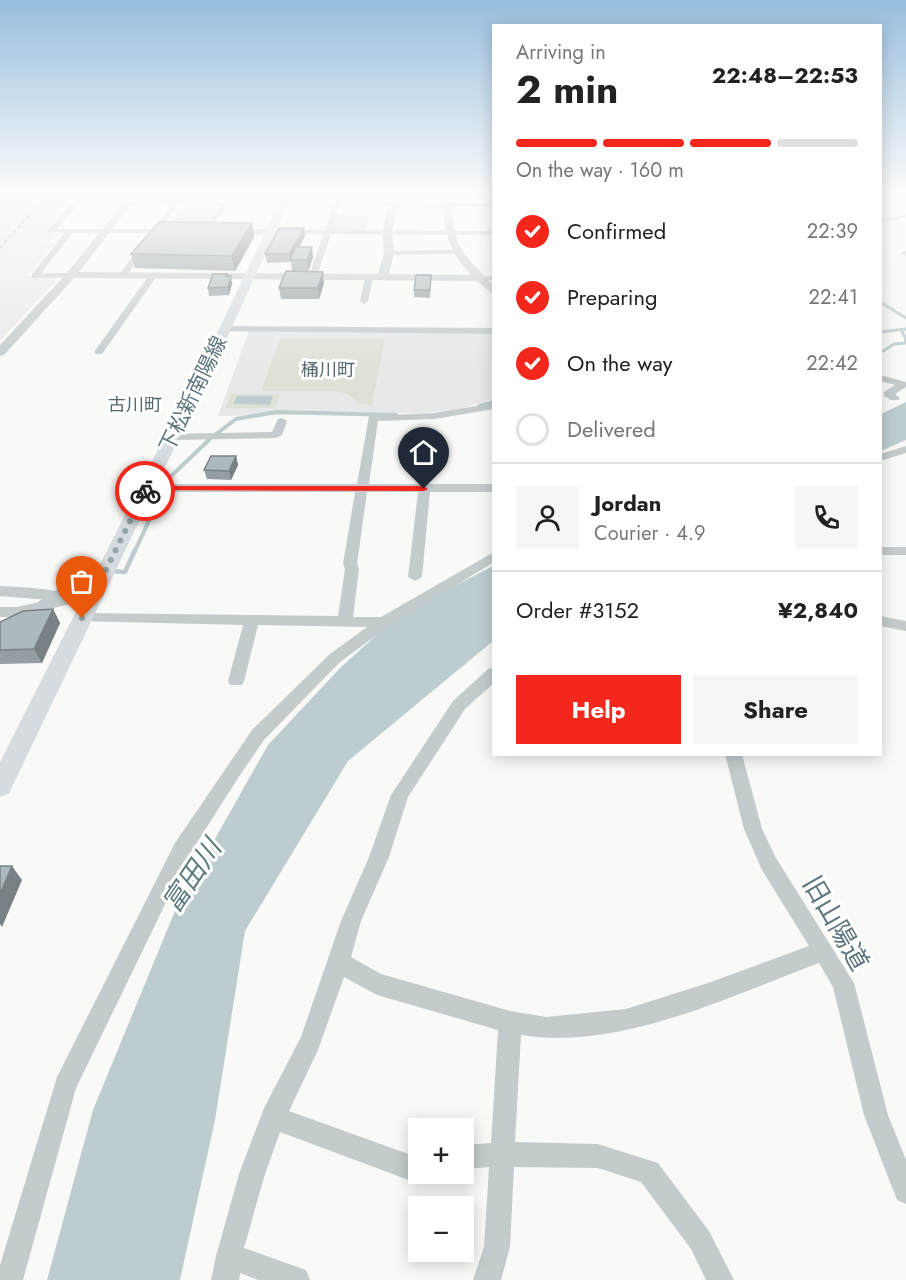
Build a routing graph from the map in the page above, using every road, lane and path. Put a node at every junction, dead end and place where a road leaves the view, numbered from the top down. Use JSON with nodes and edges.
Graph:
{"nodes":[{"id":1,"x":457,"y":252,"type":"edge"},
{"id":2,"x":53,"y":253,"type":"edge"},
{"id":3,"x":89,"y":253,"type":"edge"},
{"id":4,"x":143,"y":253,"type":"edge"},
{"id":5,"x":260,"y":253,"type":"edge"},
{"id":6,"x":320,"y":253,"type":"edge"},
{"id":7,"x":389,"y":253,"type":"joint"},
{"id":8,"x":407,"y":253,"type":"edge"},
{"id":9,"x":71,"y":275,"type":"junction"},
{"id":10,"x":122,"y":276,"type":"junction"},
{"id":11,"x":153,"y":276,"type":"junction"},
{"id":12,"x":313,"y":276,"type":"junction"},
{"id":13,"x":249,"y":277,"type":"junction"},
{"id":14,"x":369,"y":277,"type":"junction"},
{"id":15,"x":383,"y":277,"type":"junction"},
{"id":16,"x":479,"y":278,"type":"junction"},
{"id":17,"x":492,"y":278,"type":"edge"},
{"id":18,"x":492,"y":290,"type":"edge"},
{"id":19,"x":364,"y":301,"type":"dead end"},
{"id":20,"x":225,"y":328,"type":"junction"},
{"id":21,"x":492,"y":331,"type":"edge"},
{"id":22,"x":0,"y":352,"type":"edge"},
{"id":23,"x":99,"y":352,"type":"dead end"},
{"id":24,"x":882,"y":379,"type":"edge"},
{"id":25,"x":906,"y":393,"type":"edge"},
{"id":26,"x":895,"y":398,"type":"junction"},
{"id":27,"x":882,"y":403,"type":"edge"},
{"id":28,"x":492,"y":407,"type":"edge"},
{"id":29,"x":282,"y":421,"type":"dead end"},
{"id":30,"x":171,"y":437,"type":"junction"},
{"id":31,"x":906,"y":449,"type":"edge"},
{"id":32,"x":882,"y":457,"type":"edge"},
{"id":33,"x":147,"y":488,"type":"junction"},
{"id":34,"x":364,"y":488,"type":"junction"},
{"id":35,"x":492,"y":488,"type":"edge"},
{"id":36,"x":424,"y":489,"type":"junction"},
{"id":37,"x":882,"y":550,"type":"edge"},
{"id":38,"x":906,"y":551,"type":"edge"},
{"id":39,"x":492,"y":557,"type":"edge"},
{"id":40,"x":415,"y":577,"type":"dead end"},
{"id":41,"x":0,"y":591,"type":"edge"},
{"id":42,"x":83,"y":599,"type":"junction"},
{"id":43,"x":54,"y":604,"type":"junction"},
{"id":44,"x":0,"y":612,"type":"edge"},
{"id":45,"x":82,"y":618,"type":"junction"},
{"id":46,"x":252,"y":620,"type":"junction"},
{"id":47,"x":345,"y":620,"type":"junction"},
{"id":48,"x":882,"y":621,"type":"edge"},
{"id":49,"x":384,"y":622,"type":"junction"},
{"id":50,"x":906,"y":626,"type":"edge"},
{"id":51,"x":9,"y":628,"type":"edge"},
{"id":52,"x":492,"y":676,"type":"edge"},
{"id":53,"x":236,"y":681,"type":"dead end"},
{"id":54,"x":734,"y":756,"type":"edge"},
{"id":55,"x":0,"y":787,"type":"edge"},
{"id":56,"x":824,"y":951,"type":"junction"},
{"id":57,"x":339,"y":962,"type":"junction"},
{"id":58,"x":510,"y":1022,"type":"junction"},
{"id":59,"x":273,"y":1117,"type":"junction"},
{"id":60,"x":503,"y":1154,"type":"junction"},
{"id":61,"x":474,"y":1155,"type":"edge"},
{"id":62,"x":408,"y":1167,"type":"edge"},
{"id":63,"x":906,"y":1191,"type":"edge"},
{"id":64,"x":227,"y":1268,"type":"edge"},
{"id":65,"x":9,"y":1280,"type":"edge"},
{"id":66,"x":296,"y":1280,"type":"edge"},
{"id":67,"x":487,"y":1280,"type":"edge"},
{"id":68,"x":720,"y":1280,"type":"edge"}],
"edges":[{"from":1,"to":16,"type":"street"},
{"from":2,"to":9,"type":"street"},
{"from":3,"to":9,"type":"street"},
{"from":4,"to":10,"type":"street"},
{"from":5,"to":13,"type":"main road","name":"下松新南陽線"},
{"from":6,"to":12,"type":"street"},
{"from":7,"to":8,"type":"street"},
{"from":7,"to":15,"type":"street"},
{"from":9,"to":10,"type":"street"},
{"from":9,"to":22,"type":"street"},
{"from":10,"to":11,"type":"street"},
{"from":11,"to":13,"type":"street"},
{"from":11,"to":23,"type":"street"},
{"from":12,"to":13,"type":"street"},
{"from":12,"to":14,"type":"street"},
{"from":13,"to":20,"type":"main road","name":"下松新南陽線"},
{"from":14,"to":15,"type":"street"},
{"from":14,"to":19,"type":"street"},
{"from":15,"to":16,"type":"street"},
{"from":16,"to":17,"type":"street"},
{"from":16,"to":18,"type":"street"},
{"from":20,"to":21,"type":"street"},
{"from":20,"to":30,"type":"main road","name":"下松新南陽線"},
{"from":24,"to":26,"type":"street"},
{"from":25,"to":26,"type":"street"},
{"from":26,"to":27,"type":"street"},
{"from":28,"to":34,"type":"street"},
{"from":29,"to":30,"type":"street"},
{"from":30,"to":33,"type":"main road","name":"下松新南陽線"},
{"from":31,"to":32,"type":"street"},
{"from":33,"to":34,"type":"street"},
{"from":33,"to":42,"type":"main road","name":"下松新南陽線"},
{"from":34,"to":36,"type":"street"},
{"from":34,"to":47,"type":"street"},
{"from":35,"to":36,"type":"street"},
{"from":36,"to":40,"type":"street"},
{"from":37,"to":38,"type":"street"},
{"from":39,"to":49,"type":"street"},
{"from":41,"to":42,"type":"street"},
{"from":42,"to":43,"type":"street"},
{"from":42,"to":45,"type":"main road","name":"下松新南陽線"},
{"from":43,"to":44,"type":"street"},
{"from":43,"to":51,"type":"street"},
{"from":45,"to":46,"type":"street"},
{"from":45,"to":55,"type":"main road","name":"下松新南陽線"},
{"from":46,"to":47,"type":"street"},
{"from":46,"to":53,"type":"street"},
{"from":47,"to":49,"type":"street"},
{"from":48,"to":50,"type":"street"},
{"from":49,"to":65,"type":"street"},
{"from":52,"to":57,"type":"street"},
{"from":54,"to":56,"type":"street","name":"旧山陽道"},
{"from":56,"to":58,"type":"street"},
{"from":56,"to":63,"type":"street","name":"旧山陽道"},
{"from":57,"to":58,"type":"street"},
{"from":57,"to":59,"type":"street"},
{"from":58,"to":60,"type":"street"},
{"from":59,"to":62,"type":"street"},
{"from":59,"to":64,"type":"street"},
{"from":60,"to":61,"type":"street"},
{"from":60,"to":67,"type":"street"},
{"from":60,"to":68,"type":"street"},
{"from":64,"to":66,"type":"street"}]}
